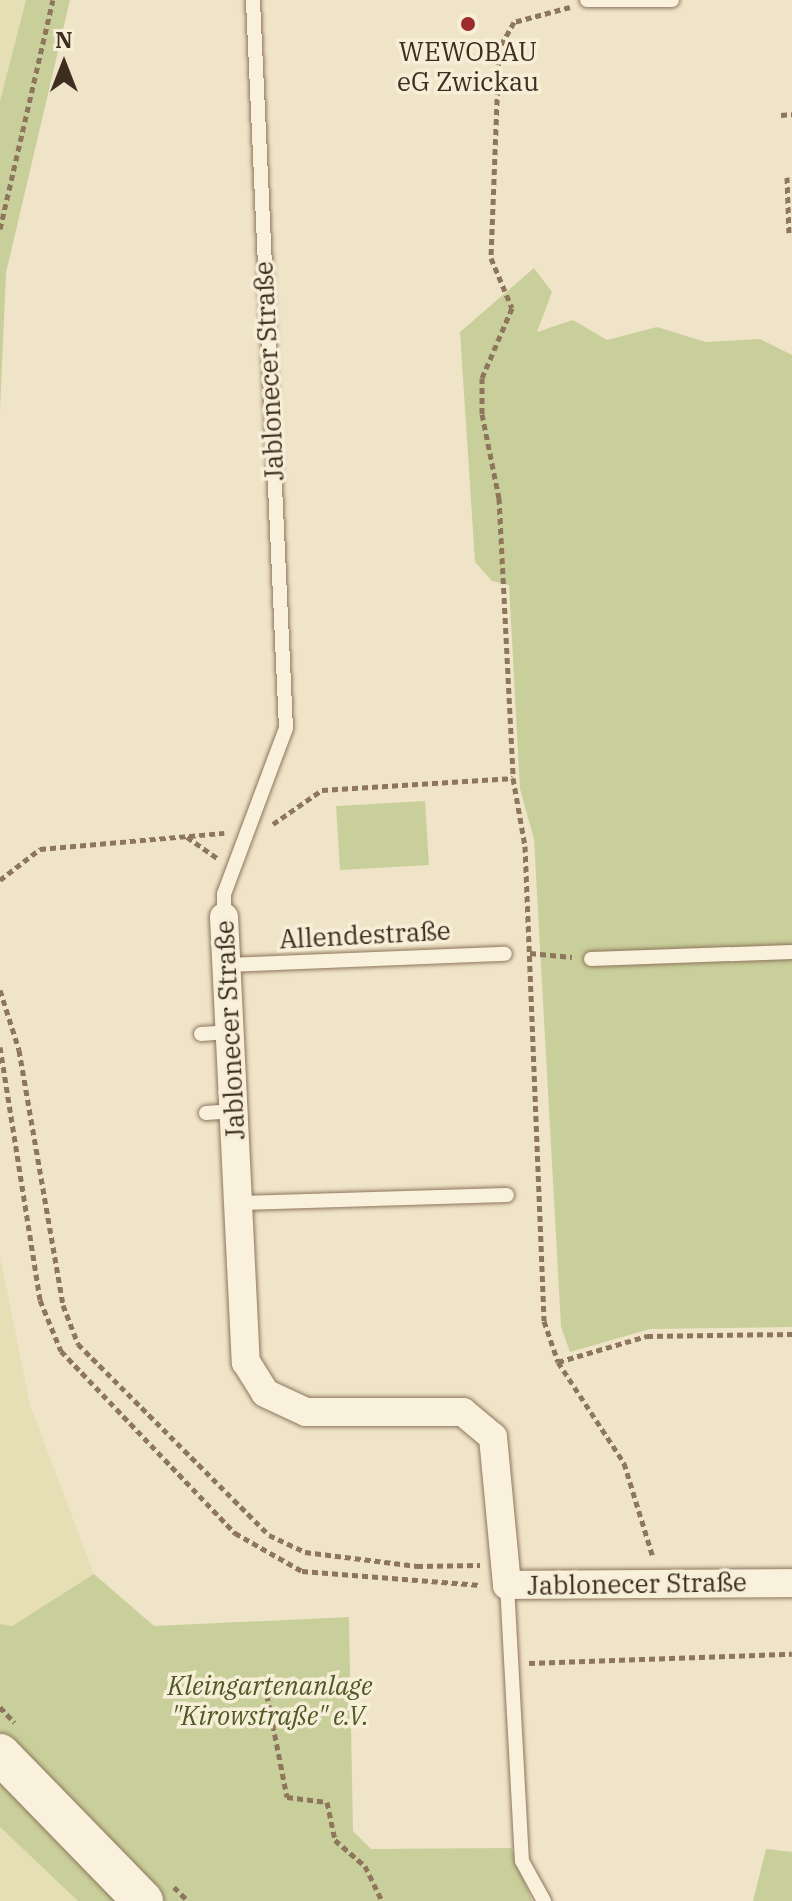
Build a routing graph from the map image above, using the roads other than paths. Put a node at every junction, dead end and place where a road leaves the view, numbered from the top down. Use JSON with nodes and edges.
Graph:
{"nodes":[{"id":1,"x":253,"y":0,"type":"edge"},
{"id":2,"x":672,"y":0,"type":"edge"},
{"id":3,"x":589,"y":2,"type":"edge"},
{"id":4,"x":224,"y":917,"type":"joint"},
{"id":5,"x":792,"y":952,"type":"edge"},
{"id":6,"x":505,"y":954,"type":"dead end"},
{"id":7,"x":591,"y":959,"type":"road end"},
{"id":8,"x":227,"y":965,"type":"junction"},
{"id":9,"x":234,"y":1111,"type":"junction"},
{"id":10,"x":206,"y":1113,"type":"dead end"},
{"id":11,"x":507,"y":1195,"type":"dead end"},
{"id":12,"x":240,"y":1203,"type":"junction"},
{"id":13,"x":507,"y":1575,"type":"junction"},
{"id":14,"x":792,"y":1583,"type":"edge"},
{"id":15,"x":0,"y":1754,"type":"edge"},
{"id":16,"x":143,"y":1901,"type":"edge"},
{"id":17,"x":544,"y":1901,"type":"edge"}],
"edges":[{"from":1,"to":4,"type":"lane","name":"Jablonecer Straße"},
{"from":2,"to":3,"type":"lane"},
{"from":4,"to":8,"type":"street","name":"Jablonecer Straße"},
{"from":5,"to":7,"type":"lane"},
{"from":6,"to":8,"type":"lane","name":"Allendestraße"},
{"from":8,"to":9,"type":"street","name":"Jablonecer Straße"},
{"from":9,"to":10,"type":"lane"},
{"from":9,"to":12,"type":"street","name":"Jablonecer Straße"},
{"from":11,"to":12,"type":"lane"},
{"from":12,"to":13,"type":"street","name":"Jablonecer Straße"},
{"from":13,"to":14,"type":"street","name":"Jablonecer Straße"},
{"from":13,"to":17,"type":"lane"},
{"from":15,"to":16,"type":"main road"}]}
